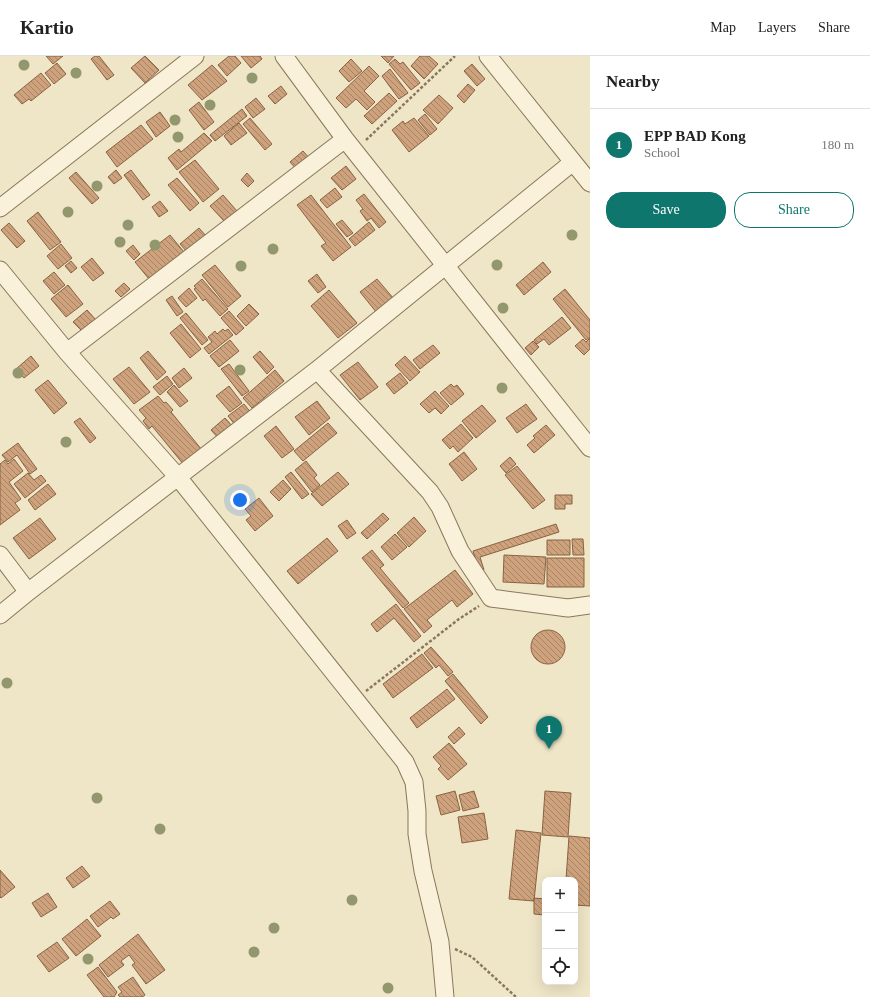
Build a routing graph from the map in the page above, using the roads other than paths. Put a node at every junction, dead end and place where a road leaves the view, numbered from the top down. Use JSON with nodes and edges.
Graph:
{"nodes":[{"id":1,"x":195,"y":56,"type":"edge"},
{"id":2,"x":284,"y":56,"type":"edge"},
{"id":3,"x":488,"y":56,"type":"edge"},
{"id":4,"x":345,"y":139,"type":"junction"},
{"id":5,"x":573,"y":162,"type":"junction"},
{"id":6,"x":590,"y":183,"type":"edge"},
{"id":7,"x":0,"y":208,"type":"edge"},
{"id":8,"x":447,"y":266,"type":"junction"},
{"id":9,"x":0,"y":270,"type":"edge"},
{"id":10,"x":67,"y":352,"type":"junction"},
{"id":11,"x":318,"y":370,"type":"junction"},
{"id":12,"x":590,"y":448,"type":"edge"},
{"id":13,"x":177,"y":476,"type":"junction"},
{"id":14,"x":0,"y":555,"type":"edge"},
{"id":15,"x":28,"y":592,"type":"junction"},
{"id":16,"x":590,"y":605,"type":"edge"},
{"id":17,"x":0,"y":615,"type":"edge"},
{"id":18,"x":445,"y":997,"type":"edge"}],
"edges":[{"from":1,"to":7,"type":"street"},
{"from":2,"to":4,"type":"street"},
{"from":3,"to":5,"type":"street"},
{"from":4,"to":8,"type":"street"},
{"from":4,"to":10,"type":"street"},
{"from":5,"to":6,"type":"street"},
{"from":5,"to":8,"type":"street"},
{"from":8,"to":11,"type":"street"},
{"from":8,"to":12,"type":"street"},
{"from":9,"to":10,"type":"street"},
{"from":10,"to":13,"type":"street"},
{"from":11,"to":13,"type":"street"},
{"from":11,"to":16,"type":"street"},
{"from":13,"to":15,"type":"street"},
{"from":13,"to":18,"type":"street"},
{"from":14,"to":15,"type":"street"},
{"from":15,"to":17,"type":"street"}]}
